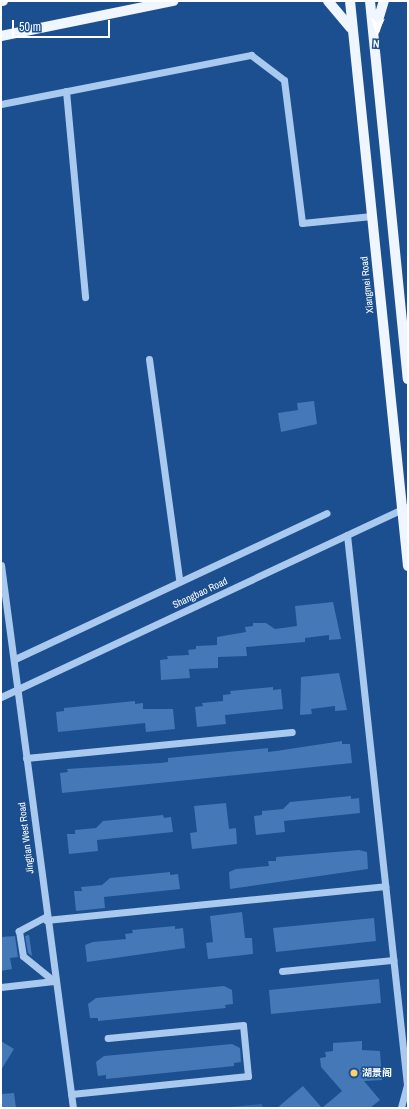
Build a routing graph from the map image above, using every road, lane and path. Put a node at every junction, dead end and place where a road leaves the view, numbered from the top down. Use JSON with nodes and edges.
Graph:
{"nodes":[{"id":1,"x":174,"y":1,"type":"edge"},
{"id":2,"x":328,"y":1,"type":"edge"},
{"id":3,"x":350,"y":1,"type":"edge"},
{"id":4,"x":370,"y":1,"type":"edge"},
{"id":5,"x":384,"y":1,"type":"edge"},
{"id":6,"x":354,"y":35,"type":"junction"},
{"id":7,"x":1,"y":36,"type":"edge"},
{"id":8,"x":374,"y":46,"type":"junction"},
{"id":9,"x":66,"y":91,"type":"junction"},
{"id":10,"x":1,"y":104,"type":"edge"},
{"id":11,"x":372,"y":216,"type":"junction"},
{"id":12,"x":85,"y":297,"type":"dead end"},
{"id":13,"x":149,"y":359,"type":"dead end"},
{"id":14,"x":408,"y":375,"type":"edge"},
{"id":15,"x":408,"y":380,"type":"edge"},
{"id":16,"x":405,"y":508,"type":"edge"},
{"id":17,"x":326,"y":513,"type":"dead end"},
{"id":18,"x":347,"y":535,"type":"junction"},
{"id":19,"x":1,"y":565,"type":"edge"},
{"id":20,"x":408,"y":566,"type":"edge"},
{"id":21,"x":180,"y":579,"type":"junction"},
{"id":22,"x":14,"y":659,"type":"junction"},
{"id":23,"x":18,"y":689,"type":"junction"},
{"id":24,"x":1,"y":697,"type":"edge"},
{"id":25,"x":292,"y":732,"type":"dead end"},
{"id":26,"x":26,"y":758,"type":"junction"},
{"id":27,"x":385,"y":886,"type":"junction"},
{"id":28,"x":46,"y":918,"type":"junction"},
{"id":29,"x":393,"y":960,"type":"junction"},
{"id":30,"x":282,"y":971,"type":"dead end"},
{"id":31,"x":54,"y":981,"type":"junction"},
{"id":32,"x":1,"y":987,"type":"edge"},
{"id":33,"x":108,"y":1038,"type":"dead end"},
{"id":34,"x":71,"y":1094,"type":"junction"},
{"id":35,"x":74,"y":1108,"type":"edge"},
{"id":36,"x":402,"y":1108,"type":"edge"}],
"edges":[{"from":1,"to":7,"type":"main road"},
{"from":2,"to":6,"type":"main road"},
{"from":3,"to":6,"type":"main road","name":"Xiangmei Road"},
{"from":4,"to":8,"type":"main road"},
{"from":5,"to":8,"type":"main road"},
{"from":6,"to":11,"type":"main road","name":"Xiangmei Road"},
{"from":8,"to":14,"type":"main road"},
{"from":9,"to":10,"type":"street"},
{"from":9,"to":11,"type":"street"},
{"from":9,"to":12,"type":"street"},
{"from":11,"to":16,"type":"main road","name":"Xiangmei Road"},
{"from":13,"to":21,"type":"street"},
{"from":14,"to":15,"type":"main road"},
{"from":16,"to":18,"type":"street","name":"Shangbao Road"},
{"from":16,"to":20,"type":"main road","name":"Xiangmei Road"},
{"from":17,"to":21,"type":"street"},
{"from":18,"to":23,"type":"street","name":"Shangbao Road"},
{"from":18,"to":27,"type":"street"},
{"from":19,"to":22,"type":"street","name":"Jingtian West Road"},
{"from":21,"to":22,"type":"street"},
{"from":22,"to":23,"type":"street","name":"Jingtian West Road"},
{"from":23,"to":24,"type":"street","name":"Shangbao Road"},
{"from":23,"to":26,"type":"street","name":"Jingtian West Road"},
{"from":25,"to":26,"type":"street"},
{"from":26,"to":28,"type":"street","name":"Jingtian West Road"},
{"from":27,"to":28,"type":"street"},
{"from":27,"to":29,"type":"street"},
{"from":28,"to":31,"type":"street","name":"Jingtian West Road"},
{"from":28,"to":31,"type":"street"},
{"from":29,"to":30,"type":"street"},
{"from":29,"to":36,"type":"street"},
{"from":31,"to":32,"type":"street"},
{"from":31,"to":34,"type":"street","name":"Jingtian West Road"},
{"from":33,"to":34,"type":"street"},
{"from":34,"to":35,"type":"street","name":"Jingtian West Road"}]}
